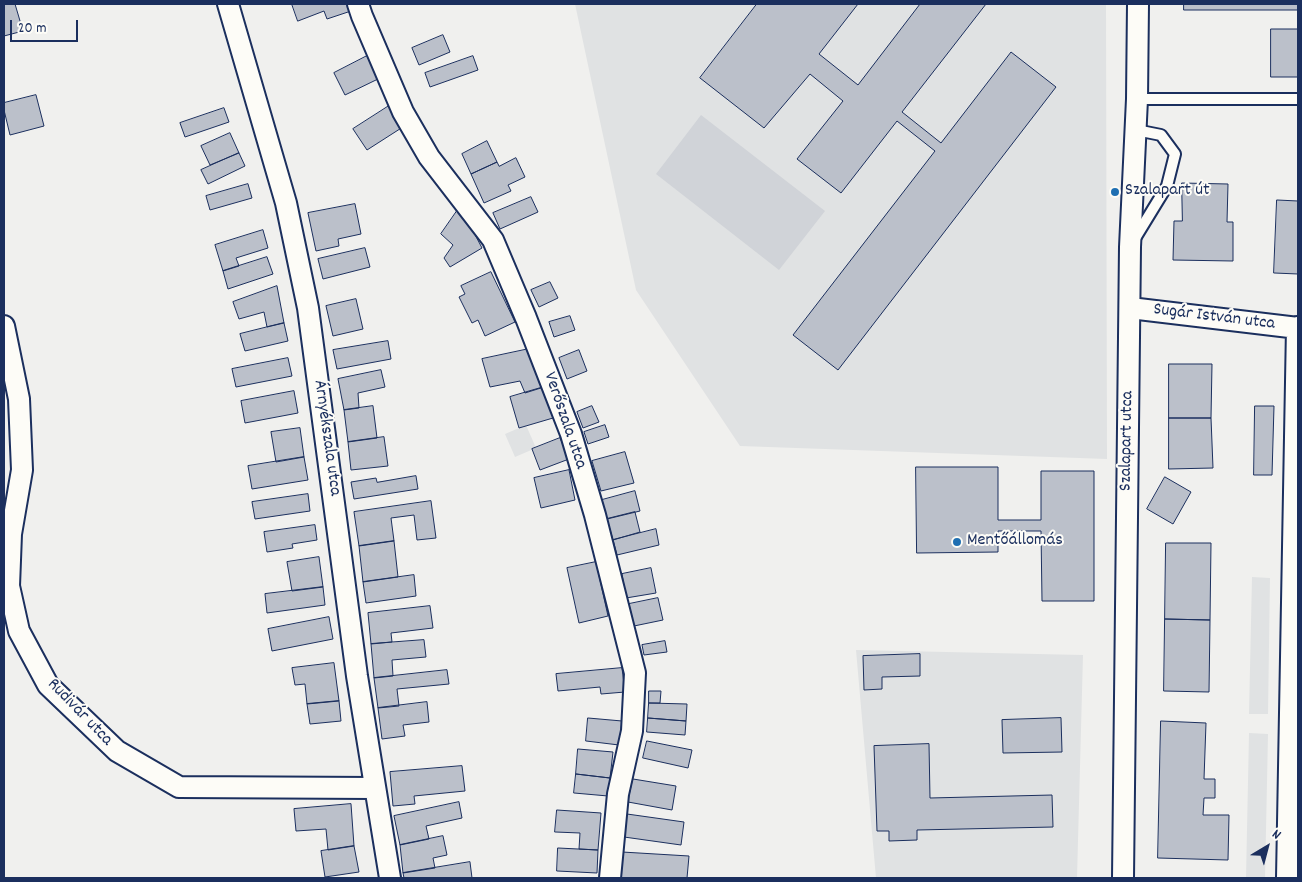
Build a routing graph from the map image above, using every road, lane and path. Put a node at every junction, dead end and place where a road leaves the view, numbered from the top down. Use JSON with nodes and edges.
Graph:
{"nodes":[{"id":1,"x":228,"y":4,"type":"edge"},
{"id":2,"x":358,"y":4,"type":"edge"},
{"id":3,"x":1138,"y":4,"type":"edge"},
{"id":4,"x":1137,"y":98,"type":"junction"},
{"id":5,"x":1298,"y":98,"type":"edge"},
{"id":6,"x":1136,"y":130,"type":"junction"},
{"id":7,"x":1130,"y":247,"type":"junction"},
{"id":8,"x":1130,"y":308,"type":"junction"},
{"id":9,"x":4,"y":326,"type":"edge"},
{"id":10,"x":1298,"y":328,"type":"edge"},
{"id":11,"x":375,"y":788,"type":"junction"},
{"id":12,"x":390,"y":878,"type":"edge"},
{"id":13,"x":610,"y":878,"type":"edge"},
{"id":14,"x":1123,"y":878,"type":"edge"},
{"id":15,"x":1286,"y":878,"type":"edge"}],
"edges":[{"from":1,"to":11,"type":"street","name":"Árnyékszala utca"},
{"from":2,"to":13,"type":"street","name":"Verőszala utca"},
{"from":3,"to":4,"type":"street","name":"Szalapart utca"},
{"from":4,"to":5,"type":"lane"},
{"from":4,"to":6,"type":"street","name":"Szalapart utca"},
{"from":6,"to":7,"type":"street","name":"Szalapart utca"},
{"from":6,"to":7,"type":"lane"},
{"from":7,"to":8,"type":"street","name":"Szalapart utca"},
{"from":8,"to":10,"type":"street","name":"Sugár István utca"},
{"from":8,"to":14,"type":"street","name":"Szalapart utca"},
{"from":9,"to":11,"type":"street","name":"Rudivár utca"},
{"from":10,"to":15,"type":"street"},
{"from":11,"to":12,"type":"street","name":"Árnyékszala utca"}]}
